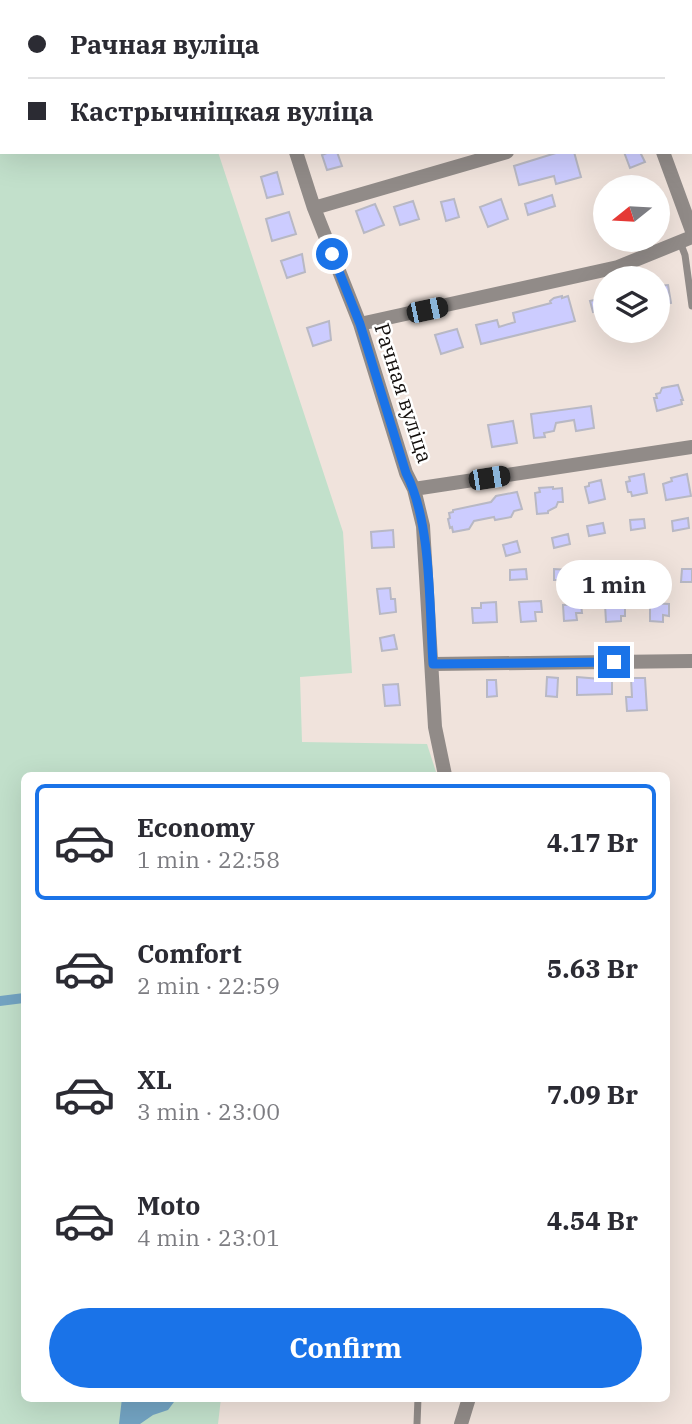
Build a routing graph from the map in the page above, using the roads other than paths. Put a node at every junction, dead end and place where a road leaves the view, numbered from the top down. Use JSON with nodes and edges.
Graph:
{"nodes":[{"id":1,"x":297,"y":154,"type":"edge"},
{"id":2,"x":500,"y":154,"type":"edge"},
{"id":3,"x":664,"y":154,"type":"edge"},
{"id":4,"x":314,"y":208,"type":"junction"},
{"id":5,"x":692,"y":231,"type":"edge"},
{"id":6,"x":686,"y":240,"type":"edge"},
{"id":7,"x":692,"y":306,"type":"edge"},
{"id":8,"x":360,"y":324,"type":"junction"},
{"id":9,"x":692,"y":447,"type":"edge"},
{"id":10,"x":414,"y":489,"type":"junction"},
{"id":11,"x":692,"y":661,"type":"edge"},
{"id":12,"x":433,"y":664,"type":"junction"},
{"id":13,"x":444,"y":772,"type":"edge"},
{"id":14,"x":418,"y":1402,"type":"edge"},
{"id":15,"x":469,"y":1402,"type":"edge"},
{"id":16,"x":416,"y":1424,"type":"edge"},
{"id":17,"x":461,"y":1424,"type":"edge"}],
"edges":[{"from":1,"to":4,"type":"street","name":"Рачная вуліца"},
{"from":2,"to":4,"type":"street"},
{"from":3,"to":5,"type":"street"},
{"from":4,"to":8,"type":"street","name":"Рачная вуліца"},
{"from":6,"to":7,"type":"lane"},
{"from":6,"to":8,"type":"street"},
{"from":8,"to":10,"type":"street","name":"Рачная вуліца"},
{"from":9,"to":10,"type":"street","name":"Рачная вуліца"},
{"from":10,"to":12,"type":"street","name":"Рачная вуліца"},
{"from":11,"to":12,"type":"street"},
{"from":12,"to":13,"type":"street","name":"Рачная вуліца"},
{"from":14,"to":16,"type":"lane"},
{"from":15,"to":17,"type":"street"}]}
